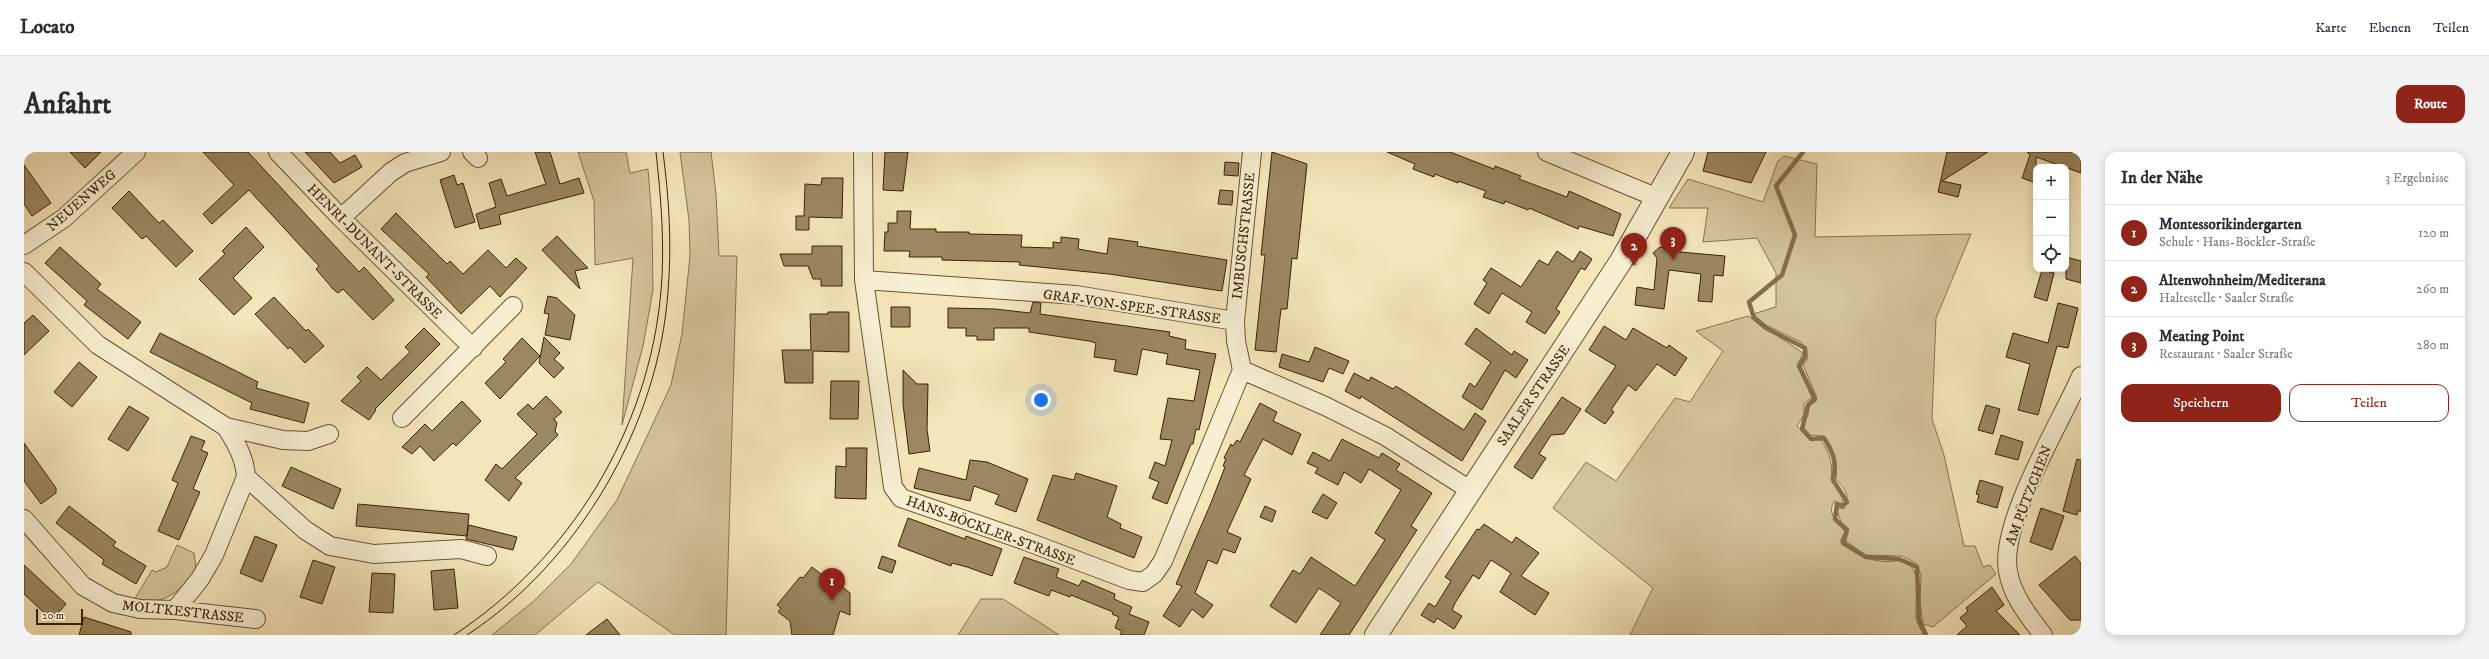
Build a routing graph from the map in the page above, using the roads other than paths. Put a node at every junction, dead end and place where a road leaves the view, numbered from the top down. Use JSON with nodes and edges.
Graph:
{"nodes":[{"id":1,"x":136,"y":152,"type":"edge"},
{"id":2,"x":278,"y":152,"type":"edge"},
{"id":3,"x":442,"y":152,"type":"edge"},
{"id":4,"x":863,"y":152,"type":"edge"},
{"id":5,"x":1252,"y":152,"type":"edge"},
{"id":6,"x":1547,"y":152,"type":"edge"},
{"id":7,"x":1683,"y":152,"type":"edge"},
{"id":8,"x":1658,"y":198,"type":"junction"},
{"id":9,"x":341,"y":218,"type":"junction"},
{"id":10,"x":24,"y":245,"type":"edge"},
{"id":11,"x":24,"y":272,"type":"edge"},
{"id":12,"x":864,"y":280,"type":"junction"},
{"id":13,"x":513,"y":306,"type":"dead end"},
{"id":14,"x":1235,"y":320,"type":"junction"},
{"id":15,"x":473,"y":348,"type":"junction"},
{"id":16,"x":1242,"y":370,"type":"junction"},
{"id":17,"x":2081,"y":376,"type":"edge"},
{"id":18,"x":402,"y":418,"type":"dead end"},
{"id":19,"x":226,"y":426,"type":"junction"},
{"id":20,"x":329,"y":434,"type":"dead end"},
{"id":21,"x":246,"y":477,"type":"junction"},
{"id":22,"x":1470,"y":490,"type":"junction"},
{"id":23,"x":24,"y":519,"type":"edge"},
{"id":24,"x":487,"y":556,"type":"dead end"},
{"id":25,"x":175,"y":610,"type":"junction"},
{"id":26,"x":256,"y":618,"type":"dead end"},
{"id":27,"x":1376,"y":635,"type":"edge"},
{"id":28,"x":2043,"y":635,"type":"edge"}],
"edges":[{"from":1,"to":10,"type":"street","name":"NEUENWEG"},
{"from":2,"to":9,"type":"street","name":"HENRI-DUNANT-STRASSE"},
{"from":3,"to":9,"type":"street"},
{"from":4,"to":12,"type":"street","name":"HANS-BÖCKLER-STRASSE"},
{"from":5,"to":14,"type":"street","name":"IMBUSCHSTRASSE"},
{"from":6,"to":8,"type":"street"},
{"from":7,"to":8,"type":"street","name":"SAALER STRASSE"},
{"from":8,"to":22,"type":"street","name":"SAALER STRASSE"},
{"from":9,"to":15,"type":"street","name":"HENRI-DUNANT-STRASSE"},
{"from":11,"to":19,"type":"street"},
{"from":12,"to":14,"type":"street","name":"GRAF-VON-SPEE-STRASSE"},
{"from":12,"to":16,"type":"street","name":"HANS-BÖCKLER-STRASSE"},
{"from":13,"to":15,"type":"street"},
{"from":14,"to":16,"type":"street","name":"GRAF-VON-SPEE-STRASSE"},
{"from":15,"to":18,"type":"street"},
{"from":16,"to":22,"type":"street"},
{"from":17,"to":28,"type":"street","name":"AM PÜTZCHEN"},
{"from":19,"to":20,"type":"street"},
{"from":19,"to":21,"type":"street"},
{"from":21,"to":24,"type":"street"},
{"from":21,"to":25,"type":"street"},
{"from":22,"to":27,"type":"street","name":"SAALER STRASSE"},
{"from":23,"to":25,"type":"street","name":"MOLTKESTRASSE"},
{"from":25,"to":26,"type":"street","name":"MOLTKESTRASSE"}]}
